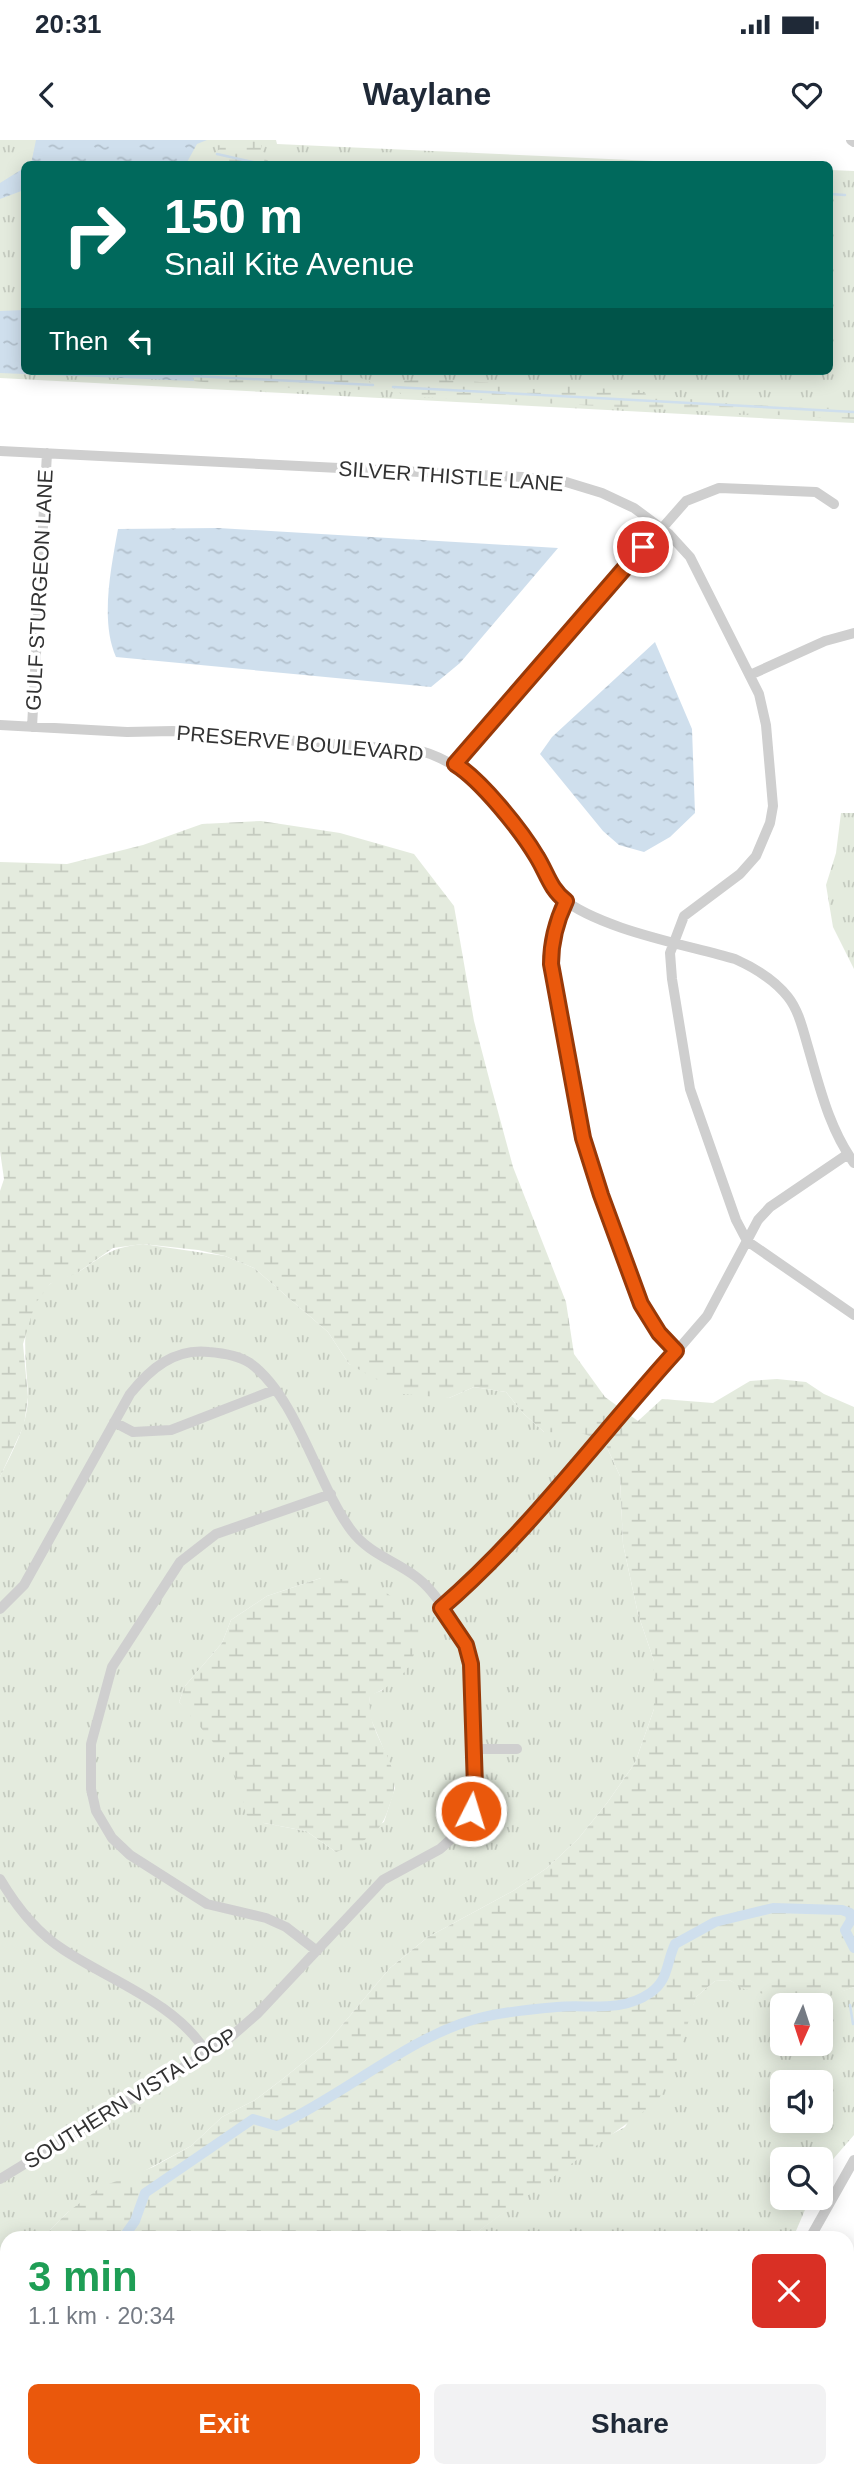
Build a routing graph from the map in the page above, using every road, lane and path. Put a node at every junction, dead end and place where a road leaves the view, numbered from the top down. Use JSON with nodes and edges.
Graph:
{"nodes":[{"id":1,"x":0,"y":451,"type":"edge"},
{"id":2,"x":47,"y":453,"type":"junction"},
{"id":3,"x":834,"y":504,"type":"dead end"},
{"id":4,"x":660,"y":528,"type":"junction"},
{"id":5,"x":854,"y":633,"type":"edge"},
{"id":6,"x":750,"y":675,"type":"junction"},
{"id":7,"x":0,"y":725,"type":"edge"},
{"id":8,"x":32,"y":727,"type":"junction"},
{"id":9,"x":455,"y":764,"type":"junction"},
{"id":10,"x":566,"y":901,"type":"junction"},
{"id":11,"x":673,"y":941,"type":"junction"},
{"id":12,"x":851,"y":1158,"type":"edge"},
{"id":13,"x":747,"y":1241,"type":"junction"},
{"id":14,"x":854,"y":1315,"type":"edge"},
{"id":15,"x":676,"y":1351,"type":"junction"},
{"id":16,"x":274,"y":1390,"type":"junction"},
{"id":17,"x":114,"y":1422,"type":"junction"},
{"id":18,"x":331,"y":1494,"type":"junction"},
{"id":19,"x":441,"y":1608,"type":"junction"},
{"id":20,"x":0,"y":1609,"type":"edge"},
{"id":21,"x":473,"y":1749,"type":"junction"},
{"id":22,"x":517,"y":1749,"type":"dead end"},
{"id":23,"x":0,"y":1879,"type":"edge"},
{"id":24,"x":317,"y":1951,"type":"junction"},
{"id":25,"x":206,"y":2052,"type":"junction"},
{"id":26,"x":854,"y":2160,"type":"edge"},
{"id":27,"x":0,"y":2164,"type":"edge"},
{"id":28,"x":3,"y":2177,"type":"edge"},
{"id":29,"x":814,"y":2231,"type":"edge"}],
"edges":[{"from":1,"to":2,"type":"street","name":"SILVER THISTLE LANE"},
{"from":2,"to":4,"type":"street","name":"SILVER THISTLE LANE"},
{"from":2,"to":8,"type":"street","name":"GULF STURGEON LANE"},
{"from":3,"to":4,"type":"street"},
{"from":4,"to":6,"type":"street","name":"SILVER THISTLE LANE"},
{"from":4,"to":9,"type":"street"},
{"from":5,"to":6,"type":"street"},
{"from":6,"to":11,"type":"street","name":"SILVER THISTLE LANE"},
{"from":7,"to":8,"type":"street","name":"PRESERVE BOULEVARD"},
{"from":8,"to":9,"type":"street","name":"PRESERVE BOULEVARD"},
{"from":9,"to":10,"type":"street","name":"PRESERVE BOULEVARD"},
{"from":10,"to":11,"type":"street","name":"PRESERVE BOULEVARD"},
{"from":10,"to":15,"type":"street"},
{"from":11,"to":12,"type":"street","name":"PRESERVE BOULEVARD"},
{"from":11,"to":13,"type":"street"},
{"from":12,"to":13,"type":"street"},
{"from":13,"to":14,"type":"street"},
{"from":13,"to":15,"type":"street"},
{"from":15,"to":19,"type":"street"},
{"from":16,"to":17,"type":"street"},
{"from":16,"to":17,"type":"street","name":"SOUTHERN VISTA LOOP"},
{"from":16,"to":18,"type":"street","name":"SOUTHERN VISTA LOOP"},
{"from":17,"to":20,"type":"street","name":"SOUTHERN VISTA LOOP"},
{"from":18,"to":19,"type":"street","name":"SOUTHERN VISTA LOOP"},
{"from":18,"to":24,"type":"street"},
{"from":19,"to":21,"type":"street","name":"SOUTHERN VISTA LOOP"},
{"from":21,"to":22,"type":"street"},
{"from":21,"to":24,"type":"street","name":"SOUTHERN VISTA LOOP"},
{"from":23,"to":25,"type":"street"},
{"from":24,"to":25,"type":"street","name":"SOUTHERN VISTA LOOP"},
{"from":25,"to":28,"type":"street","name":"SOUTHERN VISTA LOOP"},
{"from":26,"to":29,"type":"street"},
{"from":27,"to":28,"type":"street"}]}
